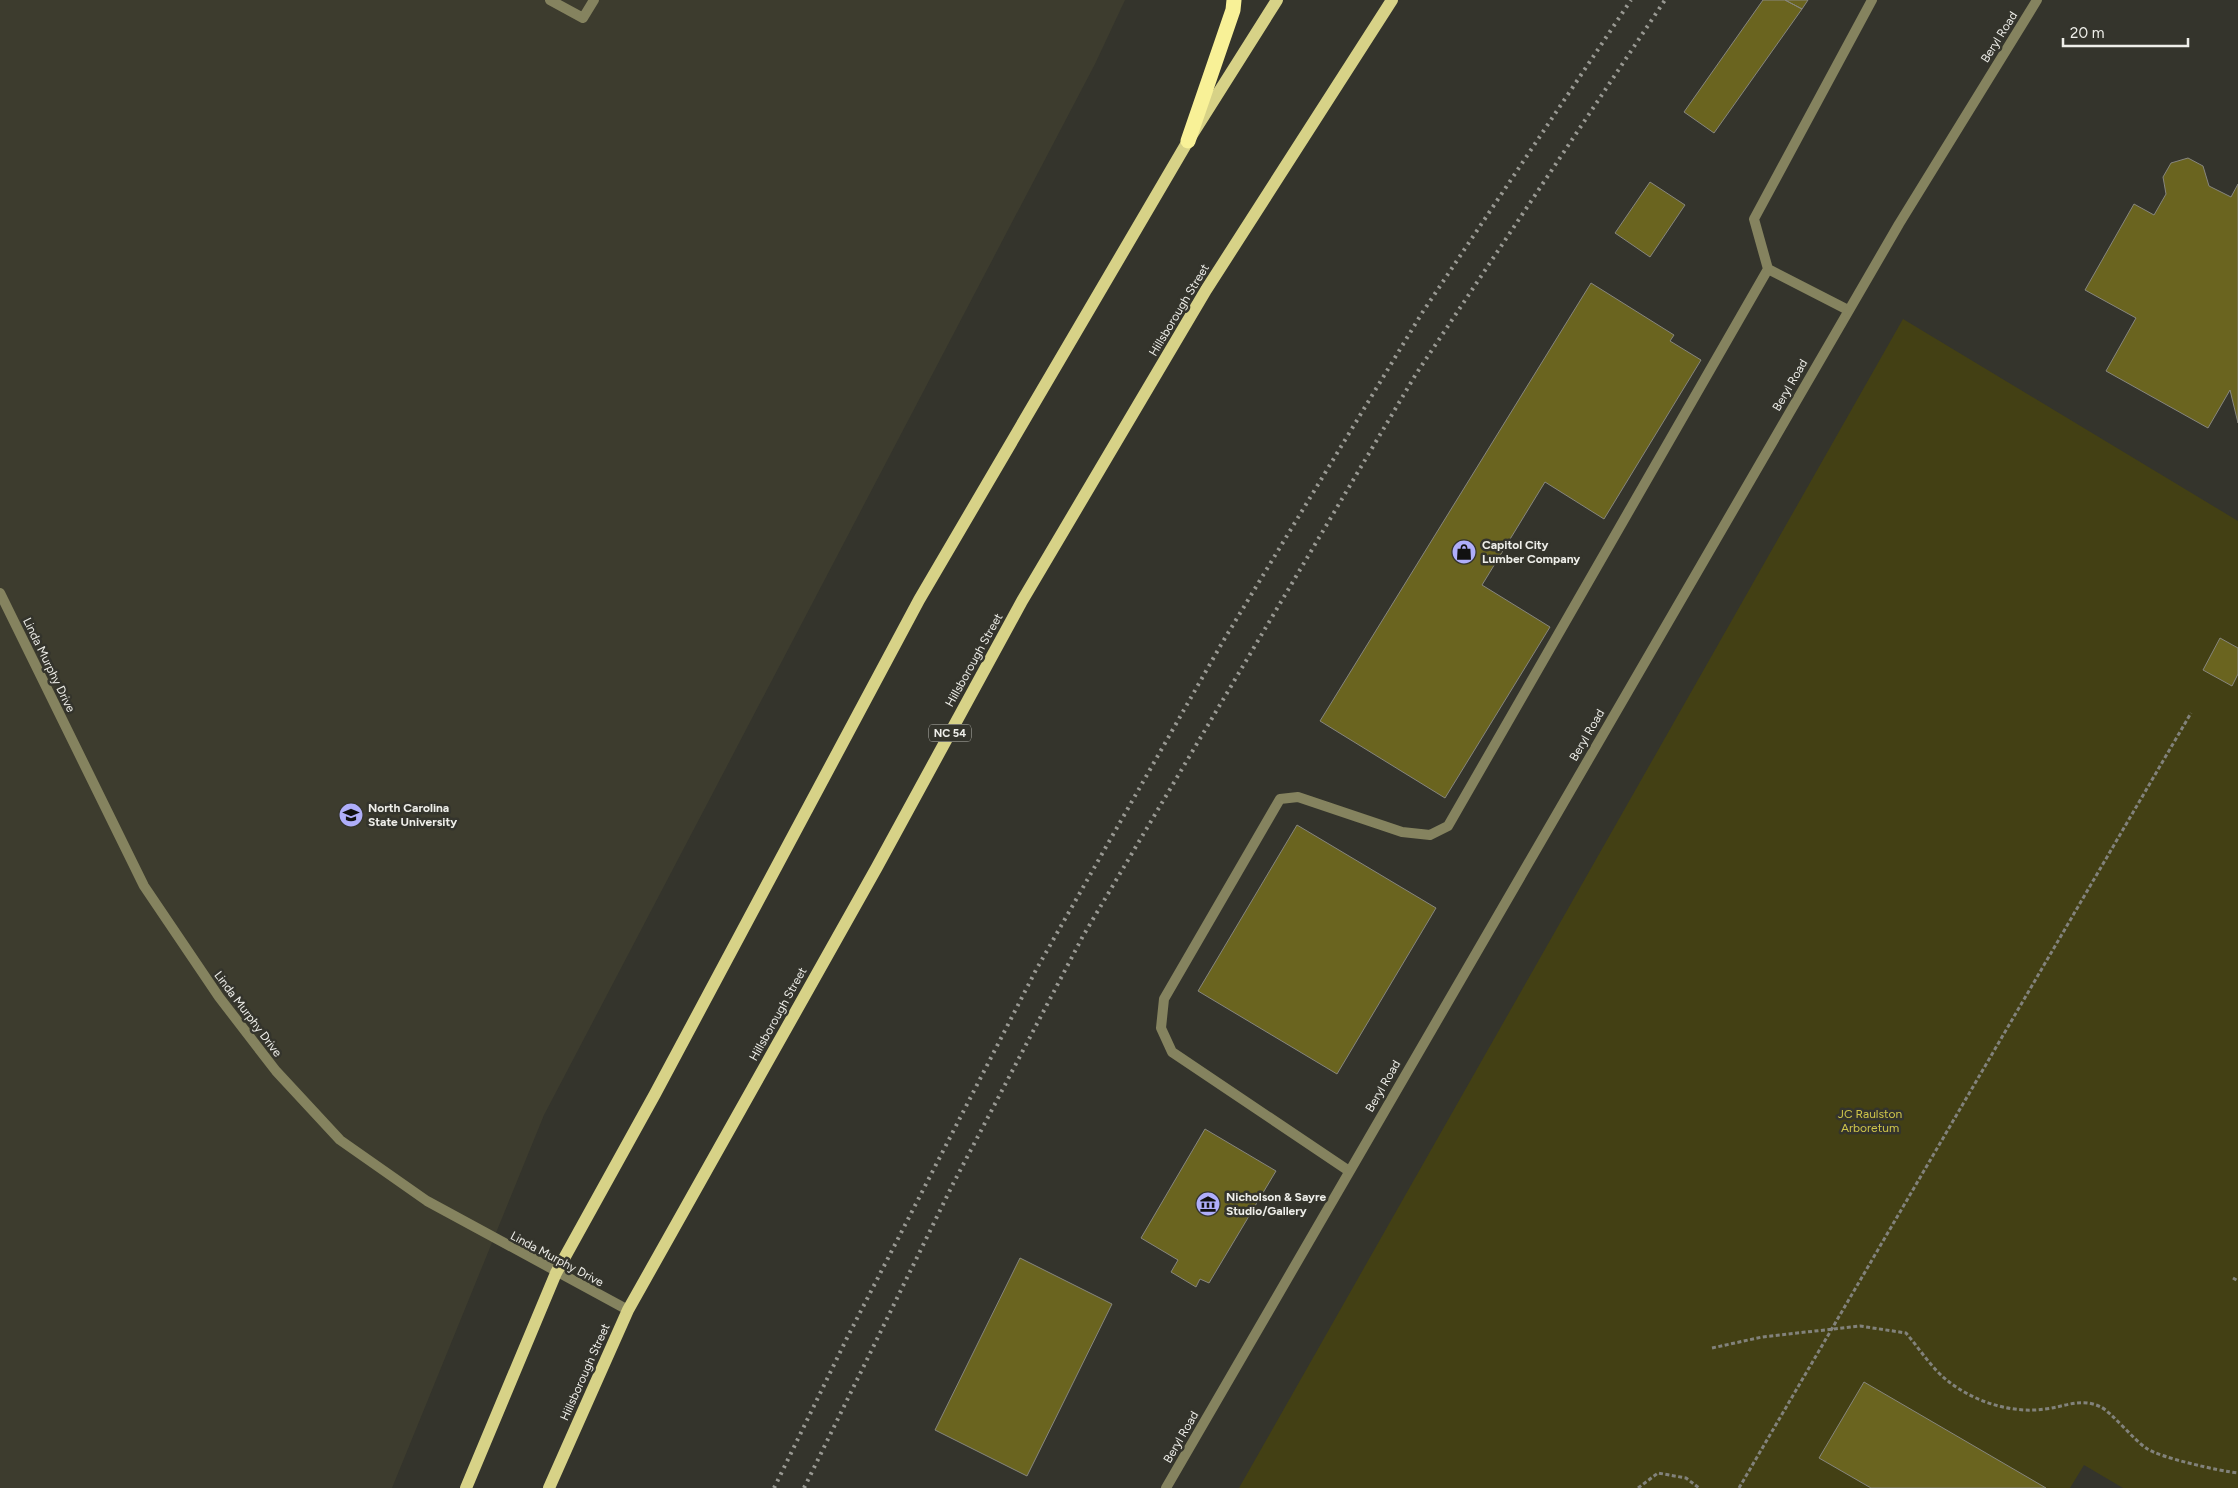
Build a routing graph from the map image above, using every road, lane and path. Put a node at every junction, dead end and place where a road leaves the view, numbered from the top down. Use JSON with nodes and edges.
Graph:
{"nodes":[{"id":1,"x":550,"y":0,"type":"edge"},
{"id":2,"x":594,"y":0,"type":"edge"},
{"id":3,"x":1234,"y":0,"type":"edge"},
{"id":4,"x":1277,"y":0,"type":"edge"},
{"id":5,"x":1392,"y":0,"type":"edge"},
{"id":6,"x":1872,"y":0,"type":"edge"},
{"id":7,"x":2037,"y":0,"type":"edge"},
{"id":8,"x":1188,"y":141,"type":"junction"},
{"id":9,"x":1768,"y":269,"type":"junction"},
{"id":10,"x":1848,"y":310,"type":"junction"},
{"id":11,"x":0,"y":593,"type":"edge"},
{"id":12,"x":2191,"y":713,"type":"dead end"},
{"id":13,"x":1349,"y":1171,"type":"junction"},
{"id":14,"x":556,"y":1273,"type":"junction"},
{"id":15,"x":2233,"y":1278,"type":"dead end"},
{"id":16,"x":2238,"y":1280,"type":"edge"},
{"id":17,"x":628,"y":1310,"type":"junction"},
{"id":18,"x":1831,"y":1330,"type":"junction"},
{"id":19,"x":1712,"y":1348,"type":"dead end"},
{"id":20,"x":2238,"y":1473,"type":"edge"},
{"id":21,"x":466,"y":1488,"type":"edge"},
{"id":22,"x":549,"y":1488,"type":"edge"},
{"id":23,"x":1166,"y":1488,"type":"edge"},
{"id":24,"x":1638,"y":1488,"type":"edge"},
{"id":25,"x":1699,"y":1488,"type":"edge"},
{"id":26,"x":1739,"y":1488,"type":"edge"}],
"edges":[{"from":1,"to":2,"type":"street"},
{"from":3,"to":8,"type":"highway"},
{"from":4,"to":8,"type":"main road"},
{"from":5,"to":17,"type":"main road","name":"Hillsborough Street","number":"NC 54"},
{"from":6,"to":9,"type":"street"},
{"from":7,"to":10,"type":"street","name":"Beryl Road"},
{"from":8,"to":14,"type":"main road"},
{"from":9,"to":10,"type":"street"},
{"from":9,"to":13,"type":"street"},
{"from":10,"to":13,"type":"street","name":"Beryl Road"},
{"from":11,"to":14,"type":"street","name":"Linda Murphy Drive"},
{"from":12,"to":18,"type":"path"},
{"from":13,"to":23,"type":"street","name":"Beryl Road"},
{"from":14,"to":17,"type":"street","name":"Linda Murphy Drive"},
{"from":14,"to":21,"type":"main road"},
{"from":15,"to":16,"type":"path"},
{"from":17,"to":22,"type":"main road","name":"Hillsborough Street","number":"NC 54"},
{"from":18,"to":19,"type":"path"},
{"from":18,"to":20,"type":"path"},
{"from":18,"to":26,"type":"path"},
{"from":24,"to":25,"type":"path"}]}
